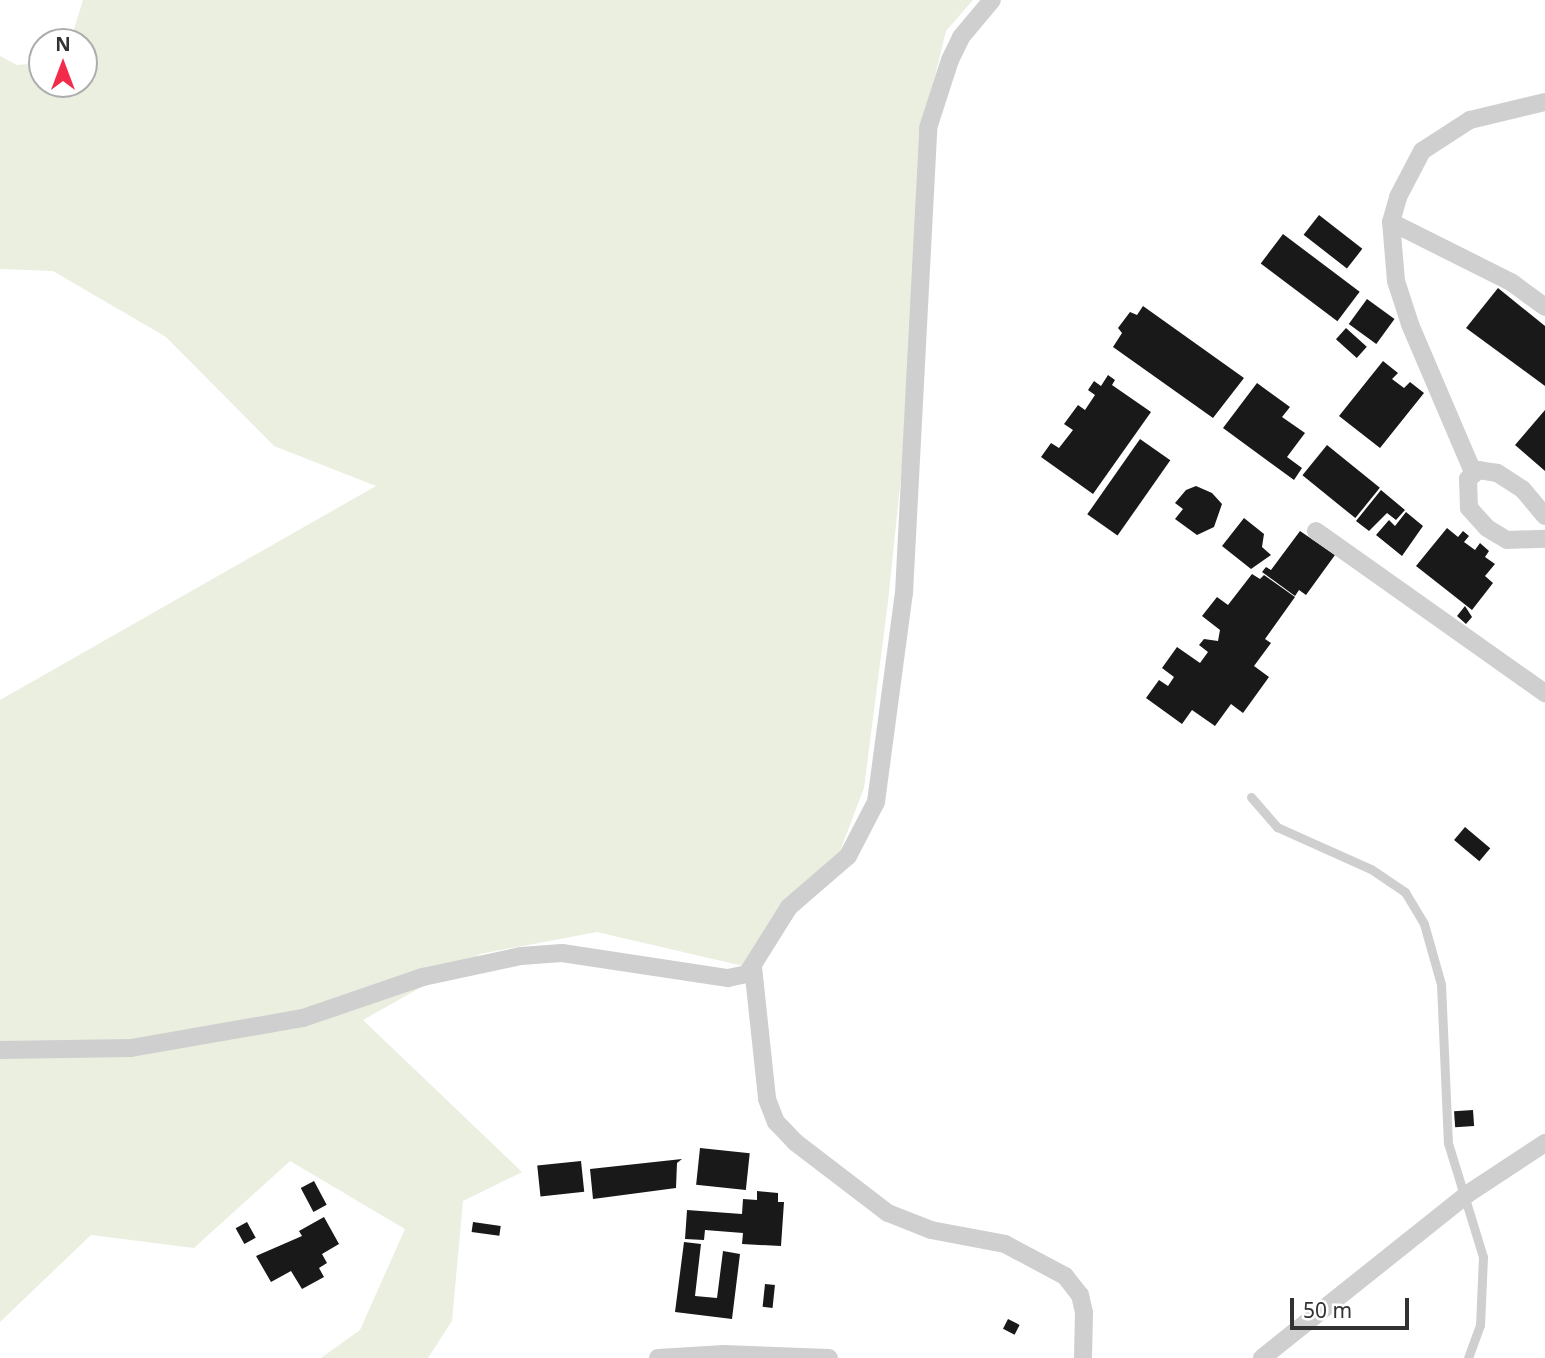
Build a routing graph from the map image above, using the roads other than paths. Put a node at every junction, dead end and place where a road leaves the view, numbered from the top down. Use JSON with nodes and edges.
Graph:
{"nodes":[{"id":1,"x":992,"y":0,"type":"edge"},
{"id":2,"x":1545,"y":102,"type":"edge"},
{"id":3,"x":1391,"y":222,"type":"junction"},
{"id":4,"x":1545,"y":307,"type":"edge"},
{"id":5,"x":1473,"y":472,"type":"junction"},
{"id":6,"x":1545,"y":516,"type":"edge"},
{"id":7,"x":1316,"y":531,"type":"dead end"},
{"id":8,"x":1545,"y":540,"type":"edge"},
{"id":9,"x":1545,"y":693,"type":"edge"},
{"id":10,"x":1251,"y":797,"type":"dead end"},
{"id":11,"x":753,"y":967,"type":"junction"},
{"id":12,"x":0,"y":1050,"type":"edge"},
{"id":13,"x":1545,"y":1143,"type":"edge"},
{"id":14,"x":1466,"y":1195,"type":"junction"},
{"id":15,"x":658,"y":1358,"type":"edge"},
{"id":16,"x":829,"y":1358,"type":"edge"},
{"id":17,"x":1083,"y":1358,"type":"edge"},
{"id":18,"x":1262,"y":1358,"type":"edge"},
{"id":19,"x":1468,"y":1358,"type":"edge"}],
"edges":[{"from":1,"to":11,"type":"street"},
{"from":2,"to":3,"type":"street"},
{"from":3,"to":4,"type":"street"},
{"from":3,"to":5,"type":"street"},
{"from":5,"to":6,"type":"street"},
{"from":5,"to":8,"type":"street"},
{"from":7,"to":9,"type":"street"},
{"from":10,"to":14,"type":"lane"},
{"from":11,"to":12,"type":"street"},
{"from":11,"to":17,"type":"street"},
{"from":13,"to":14,"type":"street"},
{"from":14,"to":18,"type":"street"},
{"from":14,"to":19,"type":"lane"},
{"from":15,"to":16,"type":"street"}]}
